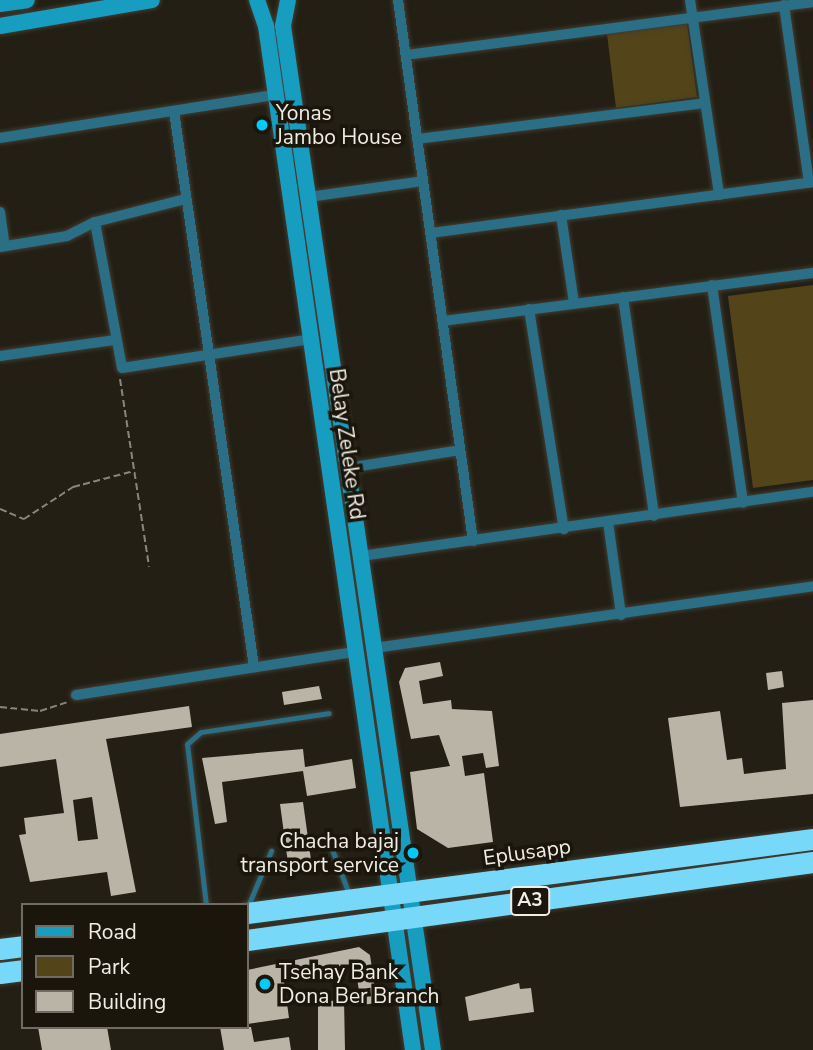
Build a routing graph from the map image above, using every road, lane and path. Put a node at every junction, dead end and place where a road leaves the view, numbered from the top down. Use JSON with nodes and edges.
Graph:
{"nodes":[{"id":1,"x":27,"y":0,"type":"edge"},
{"id":2,"x":152,"y":0,"type":"edge"},
{"id":3,"x":257,"y":0,"type":"edge"},
{"id":4,"x":288,"y":0,"type":"edge"},
{"id":5,"x":398,"y":0,"type":"edge"},
{"id":6,"x":690,"y":0,"type":"edge"},
{"id":7,"x":813,"y":2,"type":"edge"},
{"id":8,"x":0,"y":4,"type":"edge"},
{"id":9,"x":784,"y":5,"type":"junction"},
{"id":10,"x":692,"y":18,"type":"junction"},
{"id":11,"x":0,"y":26,"type":"edge"},
{"id":12,"x":405,"y":55,"type":"junction"},
{"id":13,"x":276,"y":95,"type":"junction"},
{"id":14,"x":704,"y":103,"type":"junction"},
{"id":15,"x":174,"y":111,"type":"junction"},
{"id":16,"x":0,"y":138,"type":"edge"},
{"id":17,"x":417,"y":139,"type":"junction"},
{"id":18,"x":422,"y":181,"type":"junction"},
{"id":19,"x":811,"y":182,"type":"edge"},
{"id":20,"x":719,"y":195,"type":"junction"},
{"id":21,"x":308,"y":197,"type":"junction"},
{"id":22,"x":186,"y":199,"type":"junction"},
{"id":23,"x":290,"y":199,"type":"junction"},
{"id":24,"x":0,"y":212,"type":"edge"},
{"id":25,"x":561,"y":215,"type":"junction"},
{"id":26,"x":95,"y":222,"type":"junction"},
{"id":27,"x":430,"y":233,"type":"junction"},
{"id":28,"x":3,"y":247,"type":"edge"},
{"id":29,"x":813,"y":272,"type":"edge"},
{"id":30,"x":712,"y":285,"type":"junction"},
{"id":31,"x":622,"y":297,"type":"junction"},
{"id":32,"x":573,"y":303,"type":"junction"},
{"id":33,"x":529,"y":309,"type":"junction"},
{"id":34,"x":443,"y":321,"type":"junction"},
{"id":35,"x":311,"y":339,"type":"junction"},
{"id":36,"x":116,"y":340,"type":"junction"},
{"id":37,"x":0,"y":356,"type":"edge"},
{"id":38,"x":210,"y":356,"type":"junction"},
{"id":39,"x":122,"y":368,"type":"junction"},
{"id":40,"x":460,"y":450,"type":"junction"},
{"id":41,"x":348,"y":468,"type":"junction"},
{"id":42,"x":330,"y":470,"type":"junction"},
{"id":43,"x":134,"y":471,"type":"junction"},
{"id":44,"x":813,"y":492,"type":"edge"},
{"id":45,"x":743,"y":503,"type":"junction"},
{"id":46,"x":0,"y":509,"type":"edge"},
{"id":47,"x":654,"y":516,"type":"junction"},
{"id":48,"x":608,"y":522,"type":"junction"},
{"id":49,"x":564,"y":529,"type":"junction"},
{"id":50,"x":473,"y":541,"type":"junction"},
{"id":51,"x":361,"y":556,"type":"junction"},
{"id":52,"x":149,"y":567,"type":"dead end"},
{"id":53,"x":813,"y":586,"type":"edge"},
{"id":54,"x":621,"y":615,"type":"junction"},
{"id":55,"x":374,"y":648,"type":"junction"},
{"id":56,"x":355,"y":652,"type":"junction"},
{"id":57,"x":254,"y":667,"type":"junction"},
{"id":58,"x":76,"y":695,"type":"joint"},
{"id":59,"x":0,"y":707,"type":"edge"},
{"id":60,"x":329,"y":713,"type":"dead end"},
{"id":61,"x":813,"y":839,"type":"edge"},
{"id":62,"x":330,"y":845,"type":"dead end"},
{"id":63,"x":271,"y":851,"type":"dead end"},
{"id":64,"x":813,"y":862,"type":"edge"},
{"id":65,"x":400,"y":894,"type":"junction"},
{"id":66,"x":351,"y":901,"type":"junction"},
{"id":67,"x":206,"y":903,"type":"edge"},
{"id":68,"x":248,"y":908,"type":"edge"},
{"id":69,"x":248,"y":911,"type":"edge"},
{"id":70,"x":404,"y":918,"type":"junction"},
{"id":71,"x":248,"y":940,"type":"edge"},
{"id":72,"x":21,"y":946,"type":"edge"},
{"id":73,"x":0,"y":949,"type":"edge"},
{"id":74,"x":21,"y":970,"type":"edge"},
{"id":75,"x":0,"y":973,"type":"edge"},
{"id":76,"x":413,"y":1050,"type":"edge"},
{"id":77,"x":433,"y":1050,"type":"edge"}],
"edges":[{"from":1,"to":8,"type":"street"},
{"from":2,"to":11,"type":"street"},
{"from":3,"to":13,"type":"street","name":"Belay Zeleke Rd"},
{"from":4,"to":21,"type":"street","name":"Belay Zeleke Rd"},
{"from":5,"to":12,"type":"street"},
{"from":6,"to":10,"type":"street"},
{"from":7,"to":9,"type":"street"},
{"from":9,"to":10,"type":"street"},
{"from":9,"to":19,"type":"street"},
{"from":10,"to":12,"type":"street"},
{"from":10,"to":14,"type":"street"},
{"from":12,"to":17,"type":"street"},
{"from":13,"to":15,"type":"street"},
{"from":13,"to":23,"type":"street","name":"Belay Zeleke Rd"},
{"from":14,"to":17,"type":"street"},
{"from":14,"to":20,"type":"street"},
{"from":15,"to":16,"type":"street"},
{"from":15,"to":22,"type":"street"},
{"from":17,"to":18,"type":"street"},
{"from":18,"to":21,"type":"street"},
{"from":18,"to":27,"type":"street"},
{"from":19,"to":20,"type":"street"},
{"from":20,"to":25,"type":"street"},
{"from":21,"to":23,"type":"street"},
{"from":21,"to":41,"type":"street","name":"Belay Zeleke Rd"},
{"from":22,"to":26,"type":"street"},
{"from":22,"to":38,"type":"street"},
{"from":23,"to":35,"type":"street","name":"Belay Zeleke Rd"},
{"from":24,"to":28,"type":"street"},
{"from":25,"to":27,"type":"street"},
{"from":25,"to":32,"type":"street"},
{"from":26,"to":28,"type":"street"},
{"from":26,"to":36,"type":"street"},
{"from":27,"to":34,"type":"street"},
{"from":29,"to":30,"type":"street"},
{"from":30,"to":31,"type":"street"},
{"from":30,"to":45,"type":"street"},
{"from":31,"to":32,"type":"street"},
{"from":31,"to":47,"type":"street"},
{"from":32,"to":33,"type":"street"},
{"from":33,"to":34,"type":"street"},
{"from":33,"to":49,"type":"street"},
{"from":34,"to":40,"type":"street"},
{"from":35,"to":38,"type":"street"},
{"from":35,"to":42,"type":"street","name":"Belay Zeleke Rd"},
{"from":36,"to":37,"type":"street"},
{"from":36,"to":39,"type":"street"},
{"from":38,"to":39,"type":"street"},
{"from":38,"to":57,"type":"street"},
{"from":39,"to":43,"type":"path"},
{"from":40,"to":41,"type":"street"},
{"from":40,"to":50,"type":"street"},
{"from":41,"to":42,"type":"street"},
{"from":41,"to":51,"type":"street","name":"Belay Zeleke Rd"},
{"from":42,"to":56,"type":"street","name":"Belay Zeleke Rd"},
{"from":43,"to":46,"type":"path"},
{"from":43,"to":52,"type":"path"},
{"from":44,"to":45,"type":"street"},
{"from":45,"to":47,"type":"street"},
{"from":47,"to":48,"type":"street"},
{"from":48,"to":49,"type":"street"},
{"from":48,"to":54,"type":"street"},
{"from":49,"to":50,"type":"street"},
{"from":50,"to":51,"type":"street"},
{"from":51,"to":55,"type":"street","name":"Belay Zeleke Rd"},
{"from":53,"to":54,"type":"street"},
{"from":54,"to":55,"type":"street"},
{"from":55,"to":56,"type":"street"},
{"from":55,"to":65,"type":"street","name":"Belay Zeleke Rd"},
{"from":56,"to":57,"type":"street"},
{"from":56,"to":65,"type":"street","name":"Belay Zeleke Rd"},
{"from":57,"to":58,"type":"street"},
{"from":58,"to":59,"type":"path"},
{"from":60,"to":67,"type":"lane"},
{"from":61,"to":65,"type":"highway","name":"Eplusapp","number":"A3"},
{"from":62,"to":66,"type":"lane"},
{"from":63,"to":68,"type":"lane"},
{"from":64,"to":70,"type":"highway","number":"A3"},
{"from":65,"to":66,"type":"highway","name":"Eplusapp","number":"A3"},
{"from":65,"to":70,"type":"street"},
{"from":66,"to":69,"type":"highway","name":"Eplusapp","number":"A3"},
{"from":70,"to":71,"type":"highway","number":"A3"},
{"from":70,"to":76,"type":"street"},
{"from":70,"to":77,"type":"street"},
{"from":72,"to":73,"type":"highway"},
{"from":74,"to":75,"type":"highway"}]}
